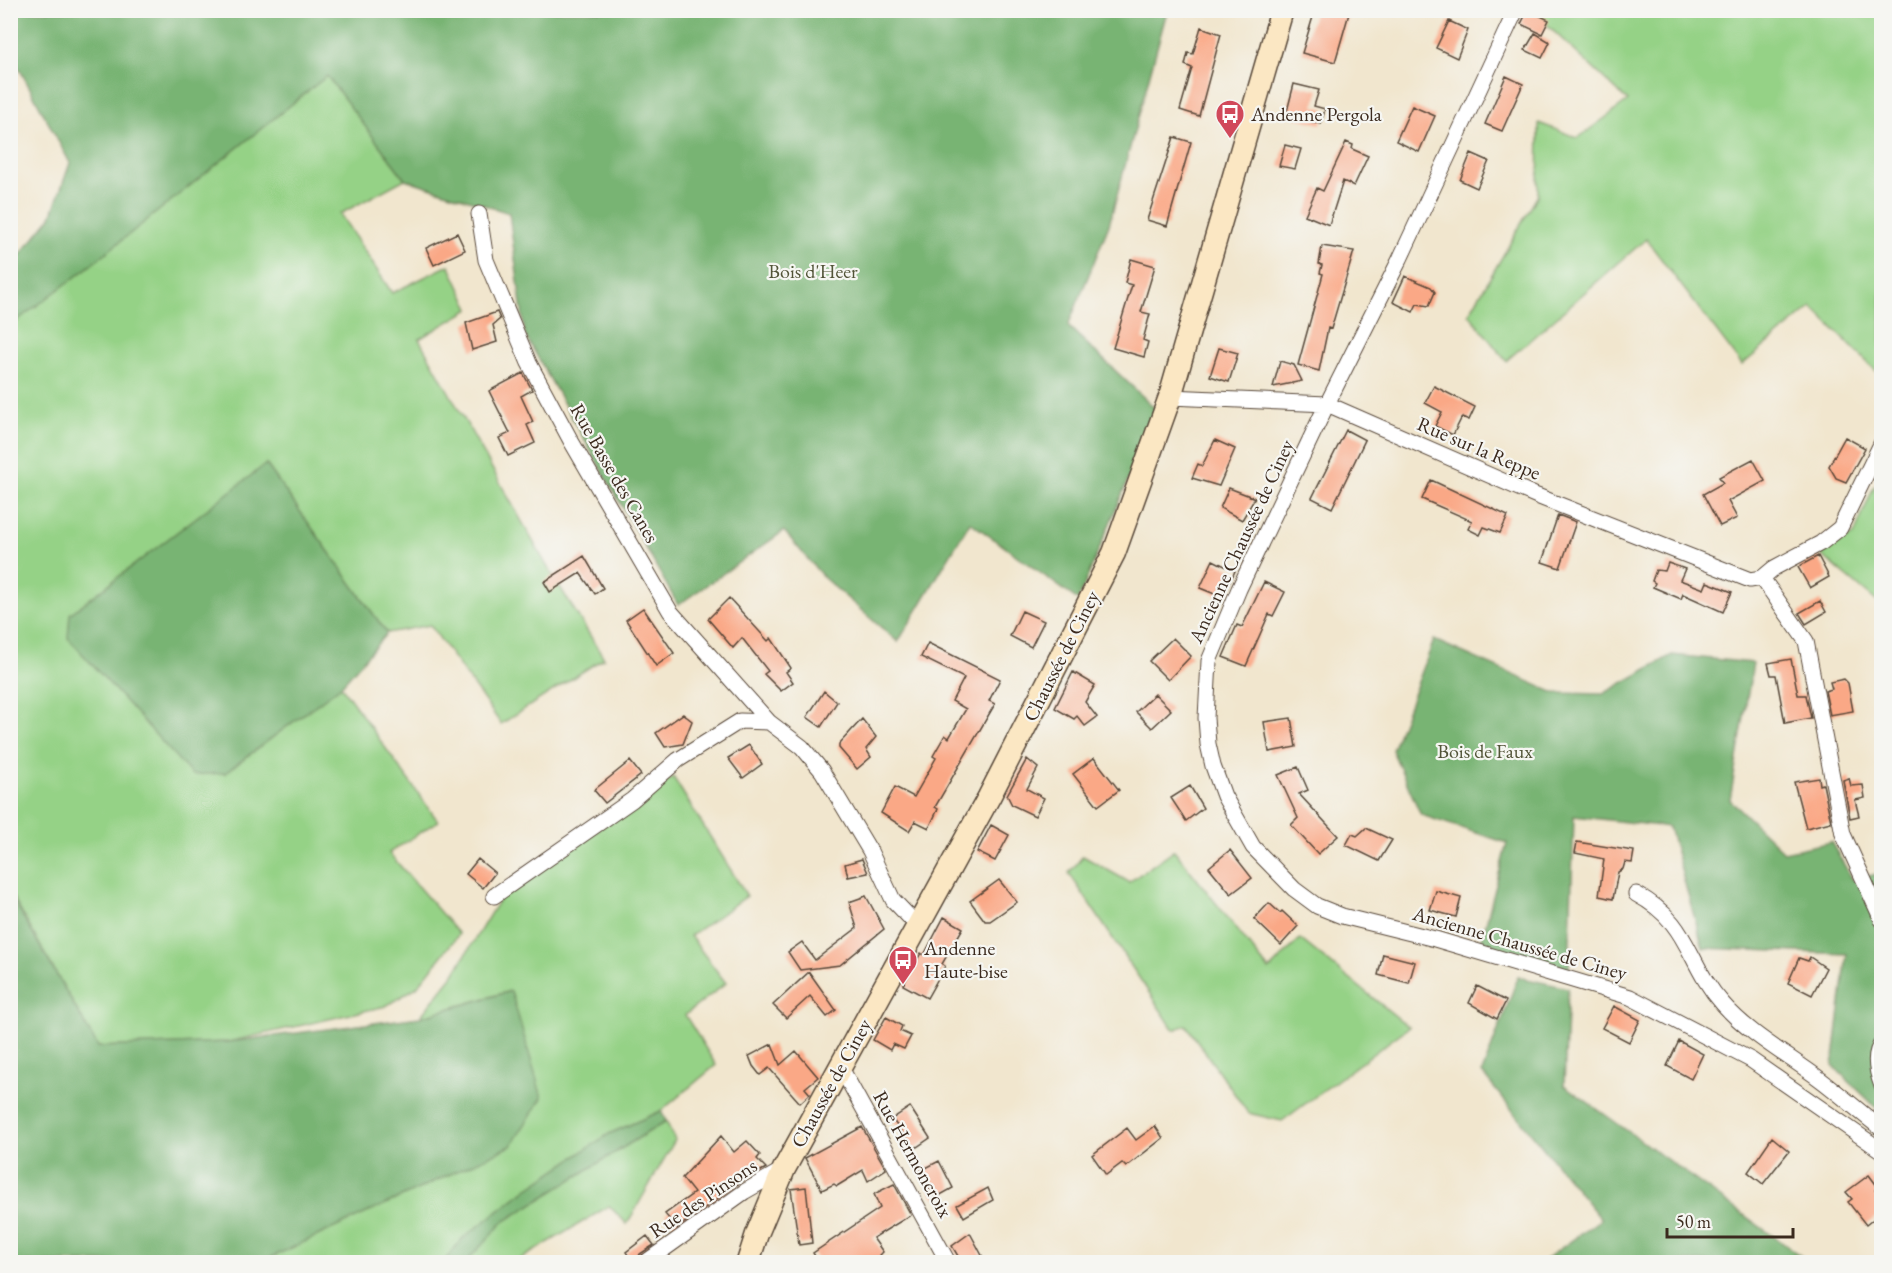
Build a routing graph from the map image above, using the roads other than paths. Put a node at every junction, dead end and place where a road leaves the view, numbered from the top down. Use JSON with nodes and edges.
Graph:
{"nodes":[{"id":1,"x":1282,"y":10,"type":"edge"},
{"id":2,"x":1516,"y":10,"type":"edge"},
{"id":3,"x":478,"y":214,"type":"dead end"},
{"id":4,"x":1170,"y":397,"type":"junction"},
{"id":5,"x":1327,"y":404,"type":"junction"},
{"id":6,"x":1881,"y":442,"type":"edge"},
{"id":7,"x":1762,"y":578,"type":"junction"},
{"id":8,"x":769,"y":722,"type":"junction"},
{"id":9,"x":1636,"y":894,"type":"dead end"},
{"id":10,"x":494,"y":896,"type":"dead end"},
{"id":11,"x":1881,"y":920,"type":"edge"},
{"id":12,"x":917,"y":925,"type":"junction"},
{"id":13,"x":1881,"y":1043,"type":"edge"},
{"id":14,"x":840,"y":1066,"type":"junction"},
{"id":15,"x":1881,"y":1086,"type":"edge"},
{"id":16,"x":1881,"y":1129,"type":"edge"},
{"id":17,"x":1881,"y":1151,"type":"edge"},
{"id":18,"x":784,"y":1169,"type":"junction"},
{"id":19,"x":646,"y":1263,"type":"edge"},
{"id":20,"x":748,"y":1263,"type":"edge"},
{"id":21,"x":948,"y":1263,"type":"edge"}],
"edges":[{"from":1,"to":4,"type":"main road","name":"Chaussée de Ciney"},
{"from":2,"to":5,"type":"street","name":"Ancienne Chaussée de Ciney"},
{"from":3,"to":8,"type":"street","name":"Rue Basse des Canes"},
{"from":4,"to":5,"type":"street","name":"Rue sur la Reppe"},
{"from":4,"to":12,"type":"main road","name":"Chaussée de Ciney"},
{"from":5,"to":7,"type":"street","name":"Rue sur la Reppe"},
{"from":5,"to":17,"type":"street","name":"Ancienne Chaussée de Ciney"},
{"from":6,"to":7,"type":"street"},
{"from":7,"to":11,"type":"street"},
{"from":8,"to":10,"type":"street"},
{"from":8,"to":12,"type":"street","name":"Rue Basse des Canes"},
{"from":9,"to":16,"type":"street"},
{"from":12,"to":14,"type":"main road","name":"Chaussée de Ciney"},
{"from":13,"to":15,"type":"street"},
{"from":14,"to":18,"type":"main road","name":"Chaussée de Ciney"},
{"from":14,"to":21,"type":"street","name":"Rue Hermoncroix"},
{"from":18,"to":19,"type":"street","name":"Rue des Pinsons"},
{"from":18,"to":20,"type":"main road","name":"Chaussée de Ciney"}]}
